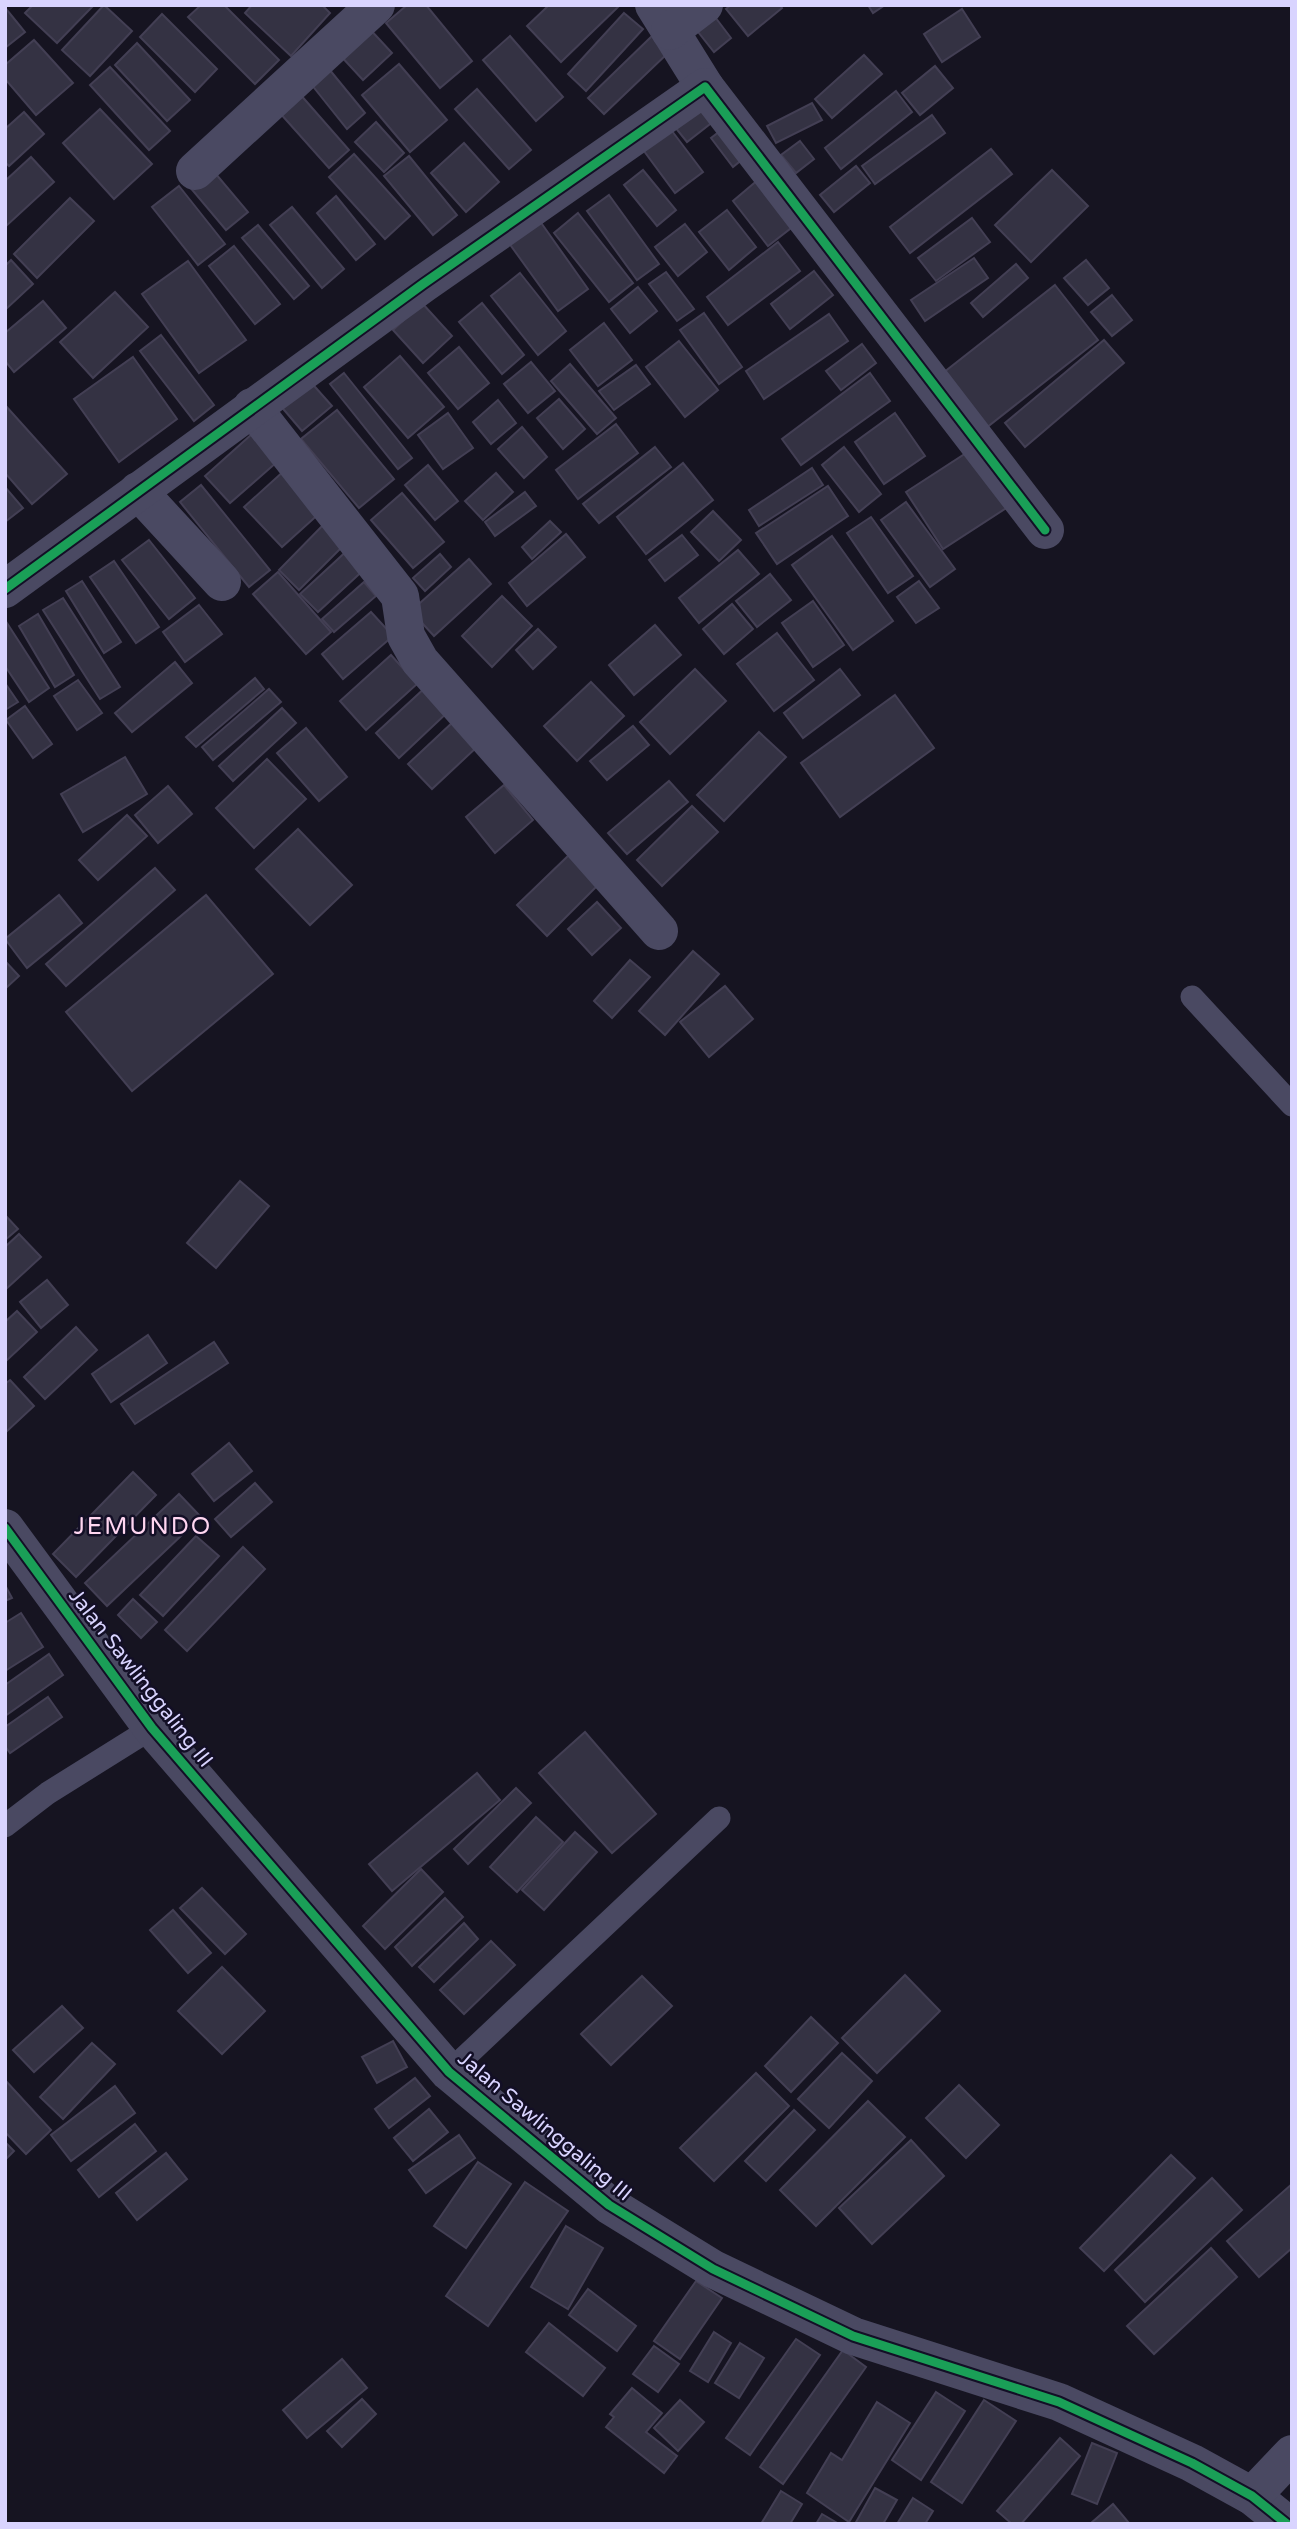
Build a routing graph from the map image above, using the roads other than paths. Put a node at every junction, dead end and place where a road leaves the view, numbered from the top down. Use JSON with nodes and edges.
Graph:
{"nodes":[{"id":1,"x":376,"y":5,"type":"edge"},
{"id":2,"x":704,"y":5,"type":"edge"},
{"id":3,"x":662,"y":18,"type":"edge"},
{"id":4,"x":705,"y":87,"type":"junction"},
{"id":5,"x":195,"y":171,"type":"dead end"},
{"id":6,"x":252,"y":407,"type":"junction"},
{"id":7,"x":138,"y":491,"type":"junction"},
{"id":8,"x":1045,"y":530,"type":"dead end"},
{"id":9,"x":222,"y":582,"type":"dead end"},
{"id":10,"x":5,"y":589,"type":"edge"},
{"id":11,"x":659,"y":930,"type":"dead end"},
{"id":12,"x":1192,"y":997,"type":"dead end"},
{"id":13,"x":1292,"y":1105,"type":"edge"},
{"id":14,"x":10,"y":1544,"type":"edge"},
{"id":15,"x":152,"y":1728,"type":"junction"},
{"id":16,"x":719,"y":1818,"type":"dead end"},
{"id":17,"x":5,"y":1826,"type":"edge"},
{"id":18,"x":449,"y":2072,"type":"junction"},
{"id":19,"x":1292,"y":2454,"type":"edge"},
{"id":20,"x":1252,"y":2496,"type":"junction"},
{"id":21,"x":1287,"y":2524,"type":"edge"}],
"edges":[{"from":1,"to":5,"type":"street"},
{"from":2,"to":3,"type":"street"},
{"from":3,"to":4,"type":"street"},
{"from":4,"to":6,"type":"street"},
{"from":4,"to":8,"type":"street"},
{"from":6,"to":7,"type":"street"},
{"from":6,"to":11,"type":"street"},
{"from":7,"to":9,"type":"street"},
{"from":7,"to":10,"type":"street"},
{"from":12,"to":13,"type":"lane"},
{"from":14,"to":15,"type":"street","name":"Jalan Sawlinggaling III"},
{"from":15,"to":17,"type":"lane"},
{"from":15,"to":18,"type":"street","name":"Jalan Sawlinggaling III"},
{"from":16,"to":18,"type":"lane"},
{"from":18,"to":20,"type":"street","name":"Jalan Sawlinggaling III"},
{"from":19,"to":20,"type":"street"},
{"from":20,"to":21,"type":"street","name":"Jalan Sawlinggaling III"}]}
